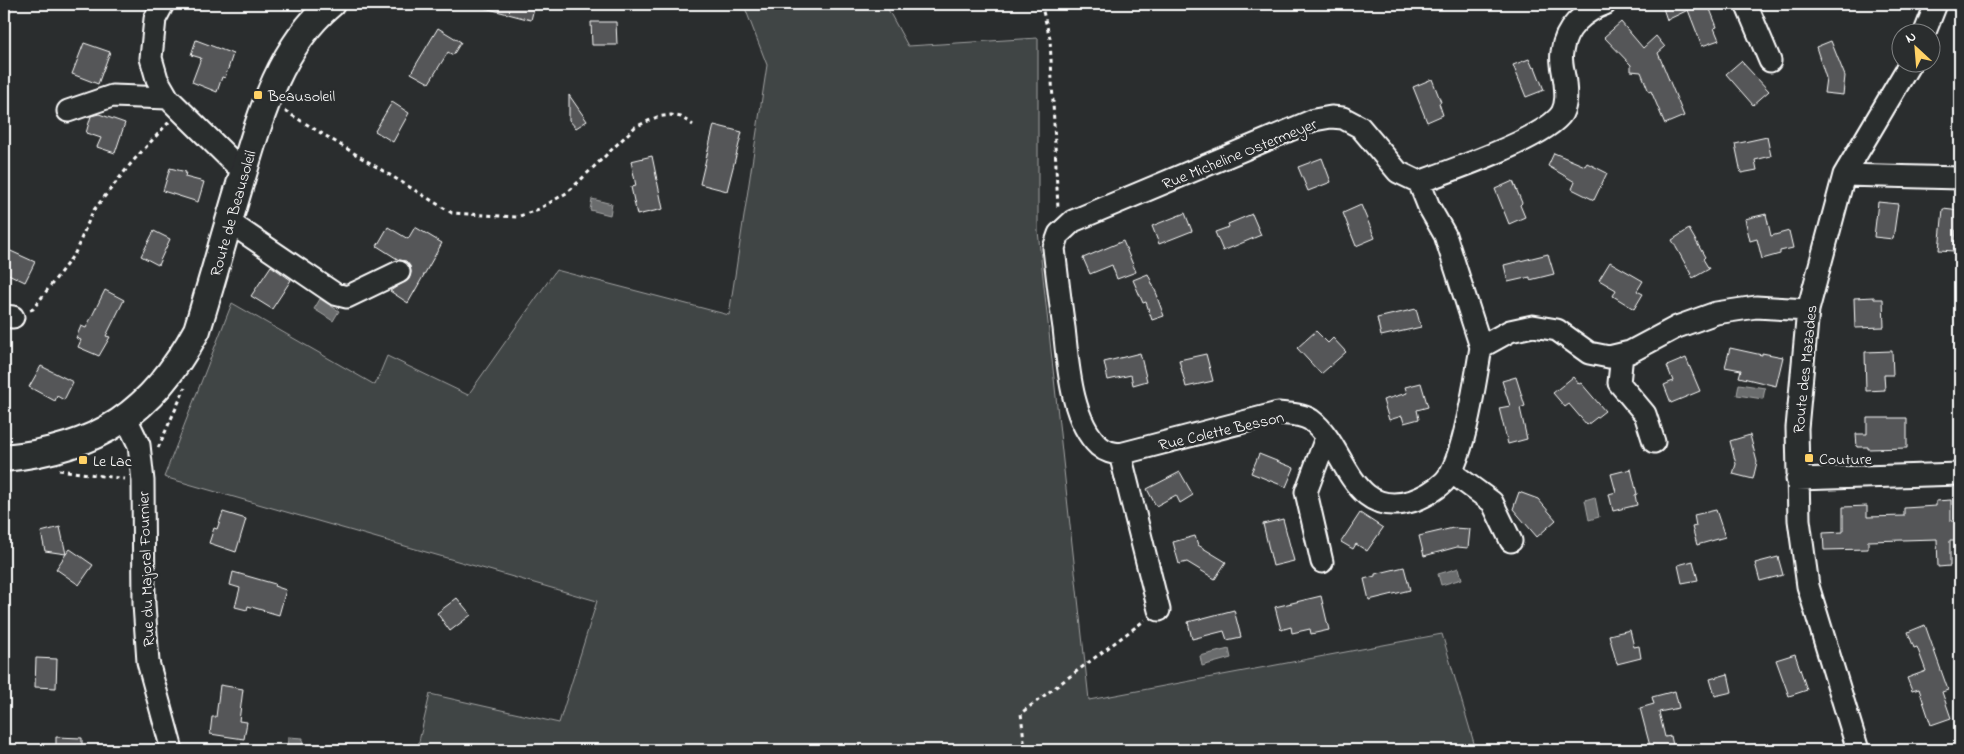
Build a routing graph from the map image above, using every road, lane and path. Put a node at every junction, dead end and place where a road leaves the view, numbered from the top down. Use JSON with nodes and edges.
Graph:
{"nodes":[{"id":1,"x":14,"y":4,"type":"edge"},
{"id":2,"x":163,"y":4,"type":"edge"},
{"id":3,"x":331,"y":4,"type":"edge"},
{"id":4,"x":1041,"y":4,"type":"edge"},
{"id":5,"x":1605,"y":4,"type":"edge"},
{"id":6,"x":1746,"y":4,"type":"edge"},
{"id":7,"x":1936,"y":4,"type":"edge"},
{"id":8,"x":4,"y":21,"type":"edge"},
{"id":9,"x":1929,"y":22,"type":"edge"},
{"id":10,"x":1770,"y":60,"type":"dead end"},
{"id":11,"x":1904,"y":72,"type":"edge"},
{"id":12,"x":268,"y":100,"type":"junction"},
{"id":13,"x":174,"y":104,"type":"junction"},
{"id":14,"x":68,"y":111,"type":"dead end"},
{"id":15,"x":693,"y":125,"type":"dead end"},
{"id":16,"x":245,"y":167,"type":"junction"},
{"id":17,"x":1844,"y":175,"type":"junction"},
{"id":18,"x":1960,"y":178,"type":"edge"},
{"id":19,"x":1419,"y":182,"type":"junction"},
{"id":20,"x":229,"y":222,"type":"junction"},
{"id":21,"x":1059,"y":234,"type":"junction"},
{"id":22,"x":399,"y":272,"type":"dead end"},
{"id":23,"x":1808,"y":310,"type":"junction"},
{"id":24,"x":8,"y":316,"type":"edge"},
{"id":25,"x":1482,"y":347,"type":"junction"},
{"id":26,"x":1622,"y":354,"type":"junction"},
{"id":27,"x":126,"y":418,"type":"junction"},
{"id":28,"x":1326,"y":438,"type":"junction"},
{"id":29,"x":1654,"y":442,"type":"dead end"},
{"id":30,"x":1120,"y":454,"type":"junction"},
{"id":31,"x":4,"y":458,"type":"edge"},
{"id":32,"x":55,"y":470,"type":"dead end"},
{"id":33,"x":1451,"y":472,"type":"junction"},
{"id":34,"x":1960,"y":474,"type":"edge"},
{"id":35,"x":1797,"y":479,"type":"junction"},
{"id":36,"x":143,"y":481,"type":"junction"},
{"id":37,"x":1510,"y":540,"type":"dead end"},
{"id":38,"x":1322,"y":562,"type":"dead end"},
{"id":39,"x":1159,"y":610,"type":"joint"},
{"id":40,"x":172,"y":750,"type":"edge"},
{"id":41,"x":1025,"y":750,"type":"edge"},
{"id":42,"x":1858,"y":750,"type":"edge"}],
"edges":[{"from":1,"to":8,"type":"path"},
{"from":2,"to":13,"type":"street"},
{"from":3,"to":12,"type":"main road","name":"Route de Beausoleil"},
{"from":4,"to":21,"type":"path"},
{"from":5,"to":19,"type":"street"},
{"from":6,"to":10,"type":"street"},
{"from":7,"to":9,"type":"street"},
{"from":11,"to":17,"type":"street","name":"Route des Mazades"},
{"from":12,"to":15,"type":"path"},
{"from":12,"to":16,"type":"main road","name":"Route de Beausoleil"},
{"from":13,"to":14,"type":"street"},
{"from":13,"to":16,"type":"street"},
{"from":13,"to":24,"type":"path"},
{"from":16,"to":20,"type":"main road","name":"Route de Beausoleil"},
{"from":17,"to":18,"type":"street"},
{"from":17,"to":23,"type":"street","name":"Route des Mazades"},
{"from":19,"to":21,"type":"street","name":"Rue Micheline Ostermeyer"},
{"from":19,"to":25,"type":"street"},
{"from":20,"to":22,"type":"street"},
{"from":20,"to":27,"type":"main road","name":"Route de Beausoleil"},
{"from":21,"to":30,"type":"street"},
{"from":23,"to":26,"type":"street"},
{"from":23,"to":35,"type":"street","name":"Route des Mazades"},
{"from":25,"to":26,"type":"street"},
{"from":25,"to":33,"type":"street","name":"Rue Colette Besson"},
{"from":26,"to":29,"type":"street"},
{"from":27,"to":31,"type":"main road","name":"Route de Beausoleil"},
{"from":27,"to":36,"type":"street","name":"Rue du Majoral Fournier"},
{"from":28,"to":30,"type":"street","name":"Rue Colette Besson"},
{"from":28,"to":33,"type":"street","name":"Rue Colette Besson"},
{"from":28,"to":38,"type":"street"},
{"from":30,"to":39,"type":"street"},
{"from":32,"to":36,"type":"path"},
{"from":33,"to":37,"type":"street"},
{"from":34,"to":35,"type":"street"},
{"from":35,"to":42,"type":"street","name":"Route des Mazades"},
{"from":36,"to":40,"type":"street","name":"Rue du Majoral Fournier"},
{"from":39,"to":41,"type":"path"}]}
